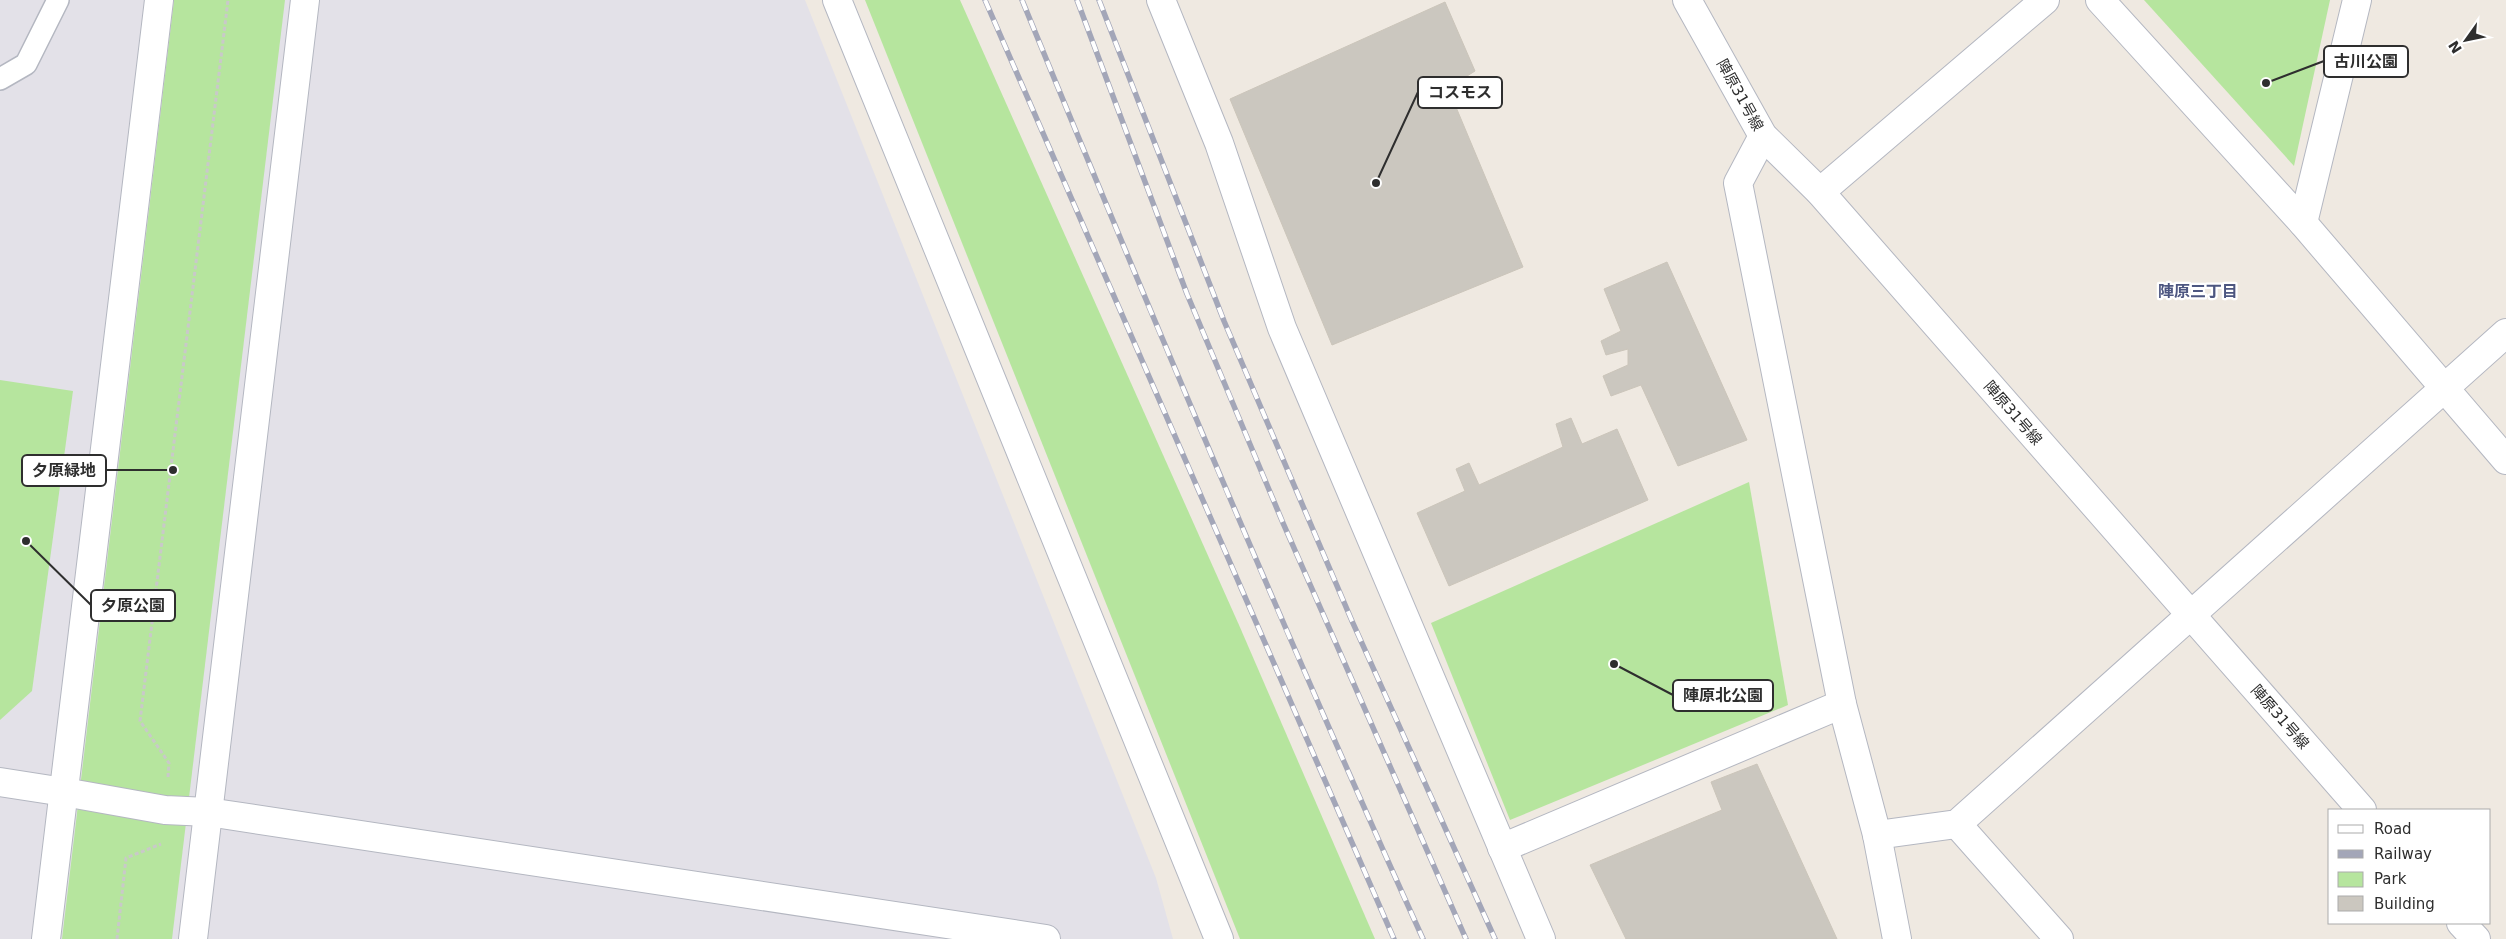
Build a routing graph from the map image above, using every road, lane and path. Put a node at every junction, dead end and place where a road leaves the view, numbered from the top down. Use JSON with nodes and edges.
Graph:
{"nodes":[{"id":1,"x":58,"y":0,"type":"edge"},
{"id":2,"x":159,"y":0,"type":"edge"},
{"id":3,"x":228,"y":0,"type":"edge"},
{"id":4,"x":305,"y":0,"type":"edge"},
{"id":5,"x":837,"y":0,"type":"edge"},
{"id":6,"x":1161,"y":0,"type":"edge"},
{"id":7,"x":1687,"y":0,"type":"edge"},
{"id":8,"x":2045,"y":0,"type":"edge"},
{"id":9,"x":2100,"y":0,"type":"edge"},
{"id":10,"x":2358,"y":0,"type":"edge"},
{"id":11,"x":0,"y":79,"type":"edge"},
{"id":12,"x":1762,"y":136,"type":"junction"},
{"id":13,"x":1820,"y":192,"type":"junction"},
{"id":14,"x":2302,"y":224,"type":"junction"},
{"id":15,"x":2506,"y":334,"type":"edge"},
{"id":16,"x":2445,"y":390,"type":"junction"},
{"id":17,"x":2506,"y":460,"type":"edge"},
{"id":18,"x":2191,"y":616,"type":"junction"},
{"id":19,"x":1842,"y":704,"type":"junction"},
{"id":20,"x":0,"y":782,"type":"edge"},
{"id":21,"x":64,"y":792,"type":"junction"},
{"id":22,"x":2361,"y":809,"type":"edge"},
{"id":23,"x":165,"y":810,"type":"junction"},
{"id":24,"x":208,"y":812,"type":"junction"},
{"id":25,"x":1957,"y":824,"type":"junction"},
{"id":26,"x":1877,"y":835,"type":"junction"},
{"id":27,"x":1502,"y":848,"type":"junction"},
{"id":28,"x":2462,"y":924,"type":"edge"},
{"id":29,"x":46,"y":939,"type":"edge"},
{"id":30,"x":117,"y":939,"type":"edge"},
{"id":31,"x":193,"y":939,"type":"edge"},
{"id":32,"x":1046,"y":939,"type":"edge"},
{"id":33,"x":1219,"y":939,"type":"edge"},
{"id":34,"x":1541,"y":939,"type":"edge"},
{"id":35,"x":1897,"y":939,"type":"edge"},
{"id":36,"x":2059,"y":939,"type":"edge"},
{"id":37,"x":2476,"y":939,"type":"edge"}],
"edges":[{"from":1,"to":11,"type":"lane"},
{"from":2,"to":21,"type":"street"},
{"from":3,"to":23,"type":"path"},
{"from":4,"to":24,"type":"street"},
{"from":5,"to":33,"type":"street"},
{"from":6,"to":27,"type":"street"},
{"from":7,"to":12,"type":"street","name":"陣原31号線"},
{"from":8,"to":13,"type":"street"},
{"from":9,"to":14,"type":"street"},
{"from":10,"to":14,"type":"street"},
{"from":12,"to":13,"type":"street","name":"陣原31号線"},
{"from":12,"to":19,"type":"street"},
{"from":13,"to":18,"type":"street","name":"陣原31号線"},
{"from":14,"to":16,"type":"street"},
{"from":15,"to":16,"type":"street"},
{"from":16,"to":17,"type":"street"},
{"from":16,"to":18,"type":"street"},
{"from":18,"to":22,"type":"street","name":"陣原31号線"},
{"from":18,"to":25,"type":"street"},
{"from":19,"to":26,"type":"street"},
{"from":19,"to":27,"type":"street"},
{"from":20,"to":21,"type":"street"},
{"from":21,"to":23,"type":"street"},
{"from":21,"to":29,"type":"street"},
{"from":23,"to":24,"type":"street"},
{"from":23,"to":30,"type":"path"},
{"from":24,"to":31,"type":"street"},
{"from":24,"to":32,"type":"street"},
{"from":25,"to":26,"type":"street"},
{"from":25,"to":36,"type":"street"},
{"from":26,"to":35,"type":"street"},
{"from":27,"to":34,"type":"street"},
{"from":28,"to":37,"type":"street"}]}
